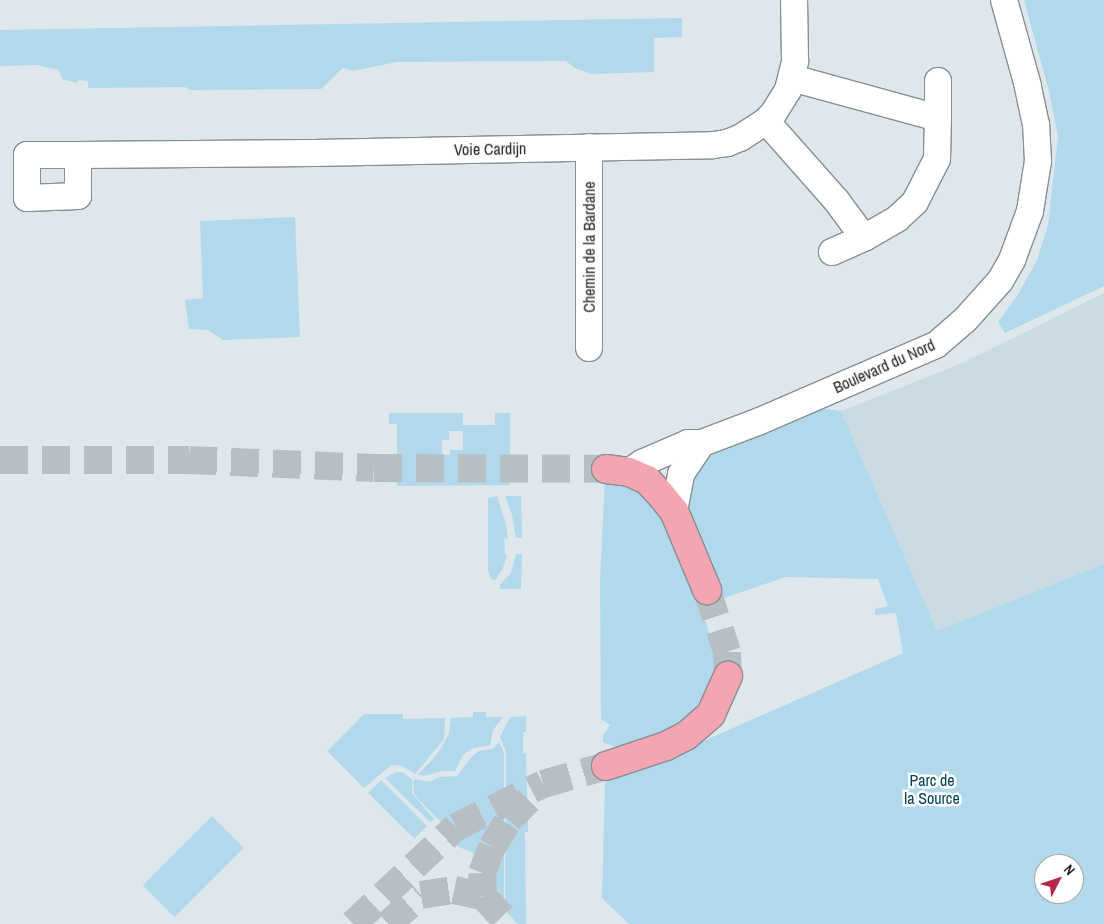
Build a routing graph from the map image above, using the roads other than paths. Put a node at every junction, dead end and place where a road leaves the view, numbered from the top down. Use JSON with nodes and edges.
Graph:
{"nodes":[{"id":1,"x":794,"y":0,"type":"edge"},
{"id":2,"x":1004,"y":0,"type":"edge"},
{"id":3,"x":792,"y":78,"type":"junction"},
{"id":4,"x":938,"y":81,"type":"dead end"},
{"id":5,"x":938,"y":118,"type":"junction"},
{"id":6,"x":766,"y":121,"type":"junction"},
{"id":7,"x":588,"y":147,"type":"junction"},
{"id":8,"x":78,"y":154,"type":"dead end"},
{"id":9,"x":864,"y":238,"type":"junction"},
{"id":10,"x":832,"y":252,"type":"dead end"},
{"id":11,"x":589,"y":348,"type":"dead end"},
{"id":12,"x":702,"y":443,"type":"junction"},
{"id":13,"x":617,"y":470,"type":"joint"},
{"id":14,"x":674,"y":511,"type":"junction"},
{"id":15,"x":707,"y":590,"type":"tunnel mouth"},
{"id":16,"x":728,"y":676,"type":"tunnel mouth"},
{"id":17,"x":606,"y":766,"type":"tunnel mouth"}],
"edges":[{"from":1,"to":3,"type":"street","name":"Voie Cardijn"},
{"from":2,"to":12,"type":"street","name":"Boulevard du Nord"},
{"from":3,"to":5,"type":"street"},
{"from":3,"to":6,"type":"street","name":"Voie Cardijn"},
{"from":4,"to":5,"type":"street"},
{"from":5,"to":9,"type":"street"},
{"from":6,"to":7,"type":"street","name":"Voie Cardijn"},
{"from":6,"to":9,"type":"street"},
{"from":7,"to":8,"type":"street","name":"Voie Cardijn"},
{"from":7,"to":11,"type":"street","name":"Chemin de la Bardane"},
{"from":9,"to":10,"type":"street"},
{"from":12,"to":13,"type":"street","name":"Boulevard du Nord"},
{"from":12,"to":14,"type":"street"},
{"from":13,"to":14,"type":"main road"},
{"from":14,"to":15,"type":"main road"},
{"from":16,"to":17,"type":"main road"}]}
